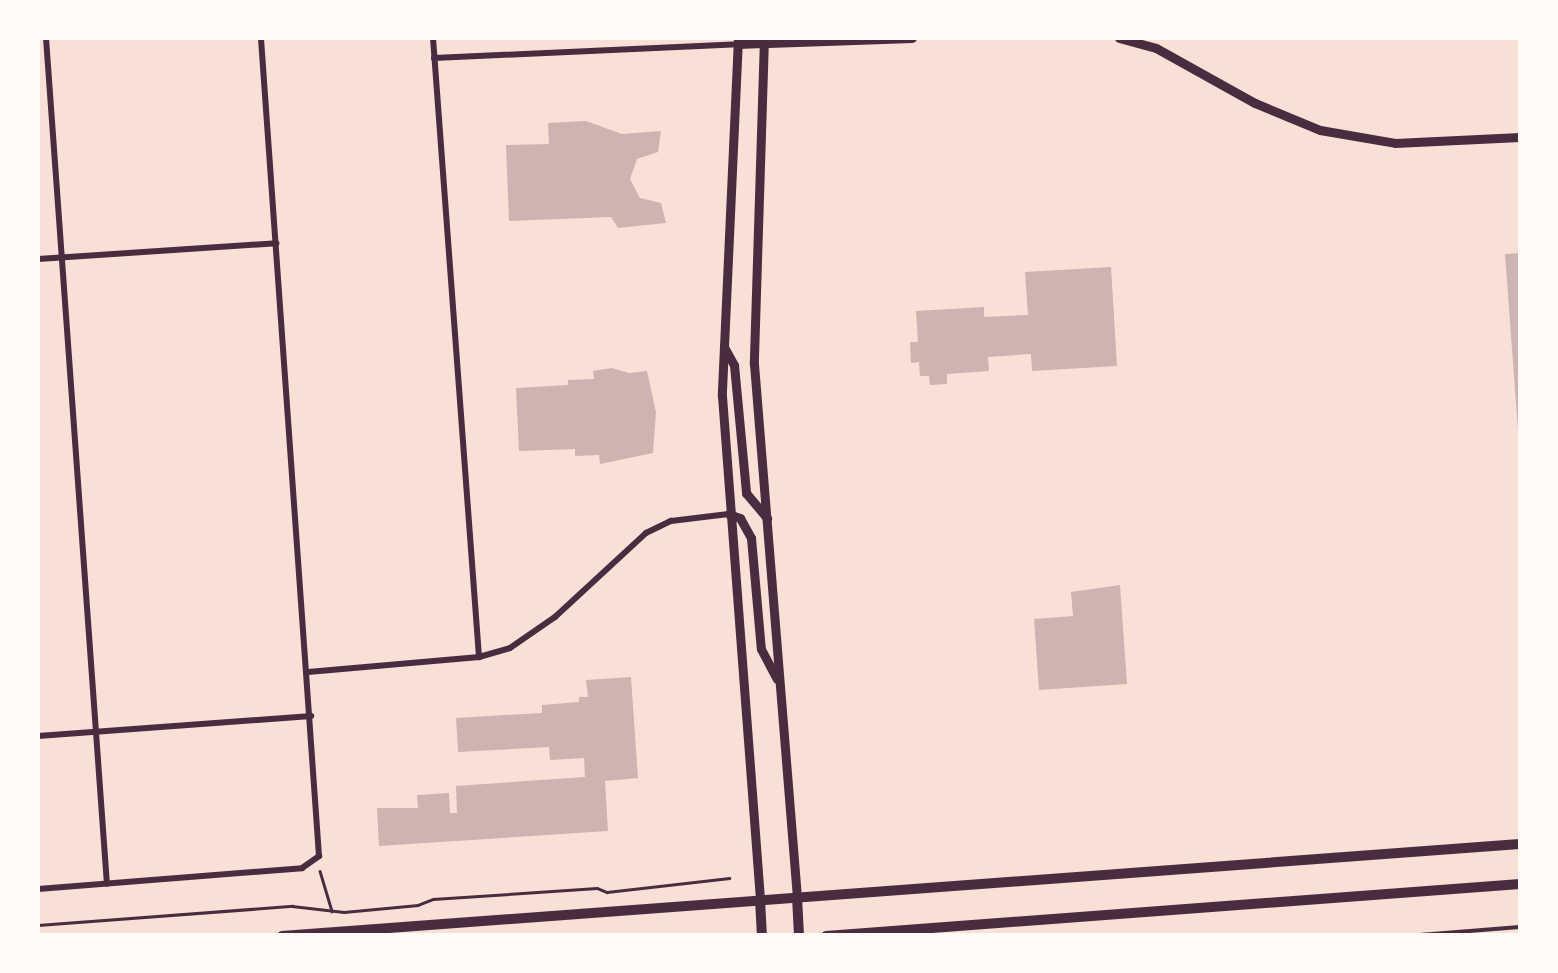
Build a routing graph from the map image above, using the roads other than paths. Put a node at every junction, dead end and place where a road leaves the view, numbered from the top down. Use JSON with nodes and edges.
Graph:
{"nodes":[{"id":1,"x":46,"y":38,"type":"edge"},
{"id":2,"x":261,"y":38,"type":"edge"},
{"id":3,"x":433,"y":38,"type":"edge"},
{"id":4,"x":912,"y":38,"type":"edge"},
{"id":5,"x":1118,"y":38,"type":"edge"},
{"id":6,"x":764,"y":40,"type":"edge"},
{"id":7,"x":738,"y":41,"type":"edge"},
{"id":8,"x":434,"y":58,"type":"junction"},
{"id":9,"x":1520,"y":137,"type":"edge"},
{"id":10,"x":276,"y":243,"type":"junction"},
{"id":11,"x":62,"y":257,"type":"junction"},
{"id":12,"x":38,"y":259,"type":"edge"},
{"id":13,"x":722,"y":345,"type":"junction"},
{"id":14,"x":729,"y":514,"type":"junction"},
{"id":15,"x":767,"y":518,"type":"junction"},
{"id":16,"x":479,"y":657,"type":"junction"},
{"id":17,"x":308,"y":672,"type":"junction"},
{"id":18,"x":781,"y":686,"type":"junction"},
{"id":19,"x":311,"y":716,"type":"junction"},
{"id":20,"x":96,"y":732,"type":"junction"},
{"id":21,"x":38,"y":736,"type":"edge"},
{"id":22,"x":1520,"y":844,"type":"edge"},
{"id":23,"x":107,"y":884,"type":"junction"},
{"id":24,"x":1520,"y":884,"type":"edge"},
{"id":25,"x":38,"y":889,"type":"edge"},
{"id":26,"x":797,"y":897,"type":"junction"},
{"id":27,"x":760,"y":899,"type":"junction"},
{"id":28,"x":1520,"y":927,"type":"edge"},
{"id":29,"x":282,"y":936,"type":"edge"},
{"id":30,"x":762,"y":936,"type":"edge"},
{"id":31,"x":799,"y":936,"type":"edge"},
{"id":32,"x":826,"y":936,"type":"edge"},
{"id":33,"x":1407,"y":936,"type":"edge"}],
"edges":[{"from":1,"to":11,"type":"street"},
{"from":2,"to":10,"type":"street"},
{"from":3,"to":8,"type":"street"},
{"from":4,"to":6,"type":"main road"},
{"from":5,"to":9,"type":"main road"},
{"from":6,"to":7,"type":"main road"},
{"from":6,"to":15,"type":"main road"},
{"from":7,"to":8,"type":"street"},
{"from":7,"to":13,"type":"main road"},
{"from":8,"to":16,"type":"street"},
{"from":10,"to":11,"type":"street"},
{"from":10,"to":17,"type":"street"},
{"from":11,"to":12,"type":"street"},
{"from":11,"to":20,"type":"street"},
{"from":13,"to":14,"type":"main road"},
{"from":13,"to":15,"type":"main road"},
{"from":14,"to":16,"type":"street"},
{"from":14,"to":18,"type":"main road"},
{"from":14,"to":27,"type":"main road"},
{"from":15,"to":18,"type":"main road"},
{"from":16,"to":17,"type":"street"},
{"from":17,"to":19,"type":"street"},
{"from":18,"to":26,"type":"main road"},
{"from":19,"to":20,"type":"street"},
{"from":19,"to":23,"type":"street"},
{"from":20,"to":21,"type":"street"},
{"from":20,"to":23,"type":"street"},
{"from":22,"to":26,"type":"main road"},
{"from":23,"to":25,"type":"street"},
{"from":24,"to":32,"type":"main road"},
{"from":26,"to":27,"type":"main road"},
{"from":26,"to":31,"type":"main road"},
{"from":27,"to":29,"type":"main road"},
{"from":27,"to":30,"type":"main road"},
{"from":28,"to":33,"type":"lane"}]}
